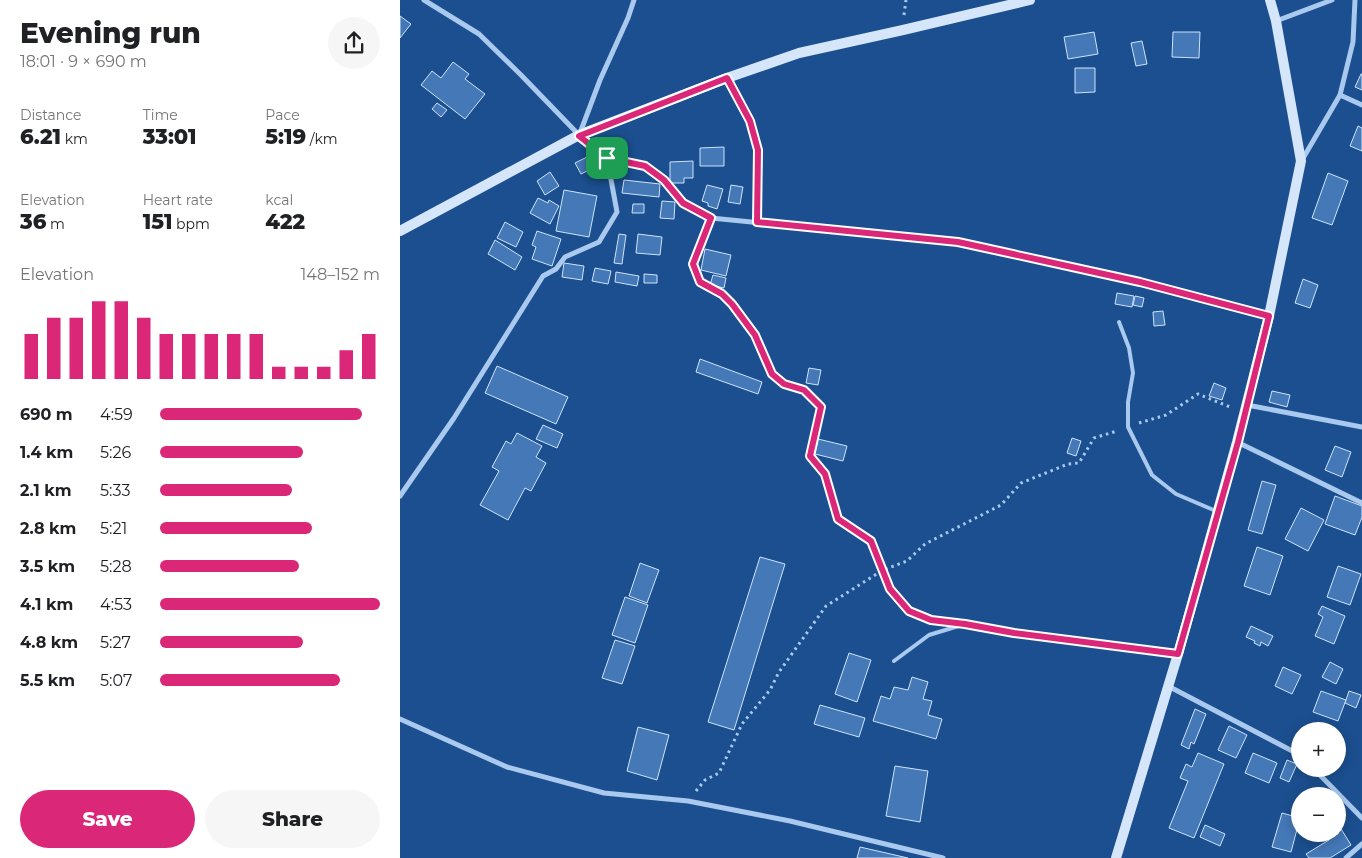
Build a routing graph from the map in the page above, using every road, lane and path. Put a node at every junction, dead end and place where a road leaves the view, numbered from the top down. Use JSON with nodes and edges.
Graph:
{"nodes":[{"id":1,"x":424,"y":0,"type":"edge"},
{"id":2,"x":634,"y":0,"type":"edge"},
{"id":3,"x":1030,"y":0,"type":"edge"},
{"id":4,"x":1270,"y":0,"type":"edge"},
{"id":5,"x":1332,"y":0,"type":"edge"},
{"id":6,"x":1355,"y":0,"type":"edge"},
{"id":7,"x":1276,"y":21,"type":"junction"},
{"id":8,"x":727,"y":78,"type":"junction"},
{"id":9,"x":1340,"y":95,"type":"junction"},
{"id":10,"x":1362,"y":106,"type":"edge"},
{"id":11,"x":579,"y":136,"type":"junction"},
{"id":12,"x":607,"y":158,"type":"junction"},
{"id":13,"x":1301,"y":160,"type":"junction"},
{"id":14,"x":711,"y":218,"type":"junction"},
{"id":15,"x":757,"y":222,"type":"junction"},
{"id":16,"x":400,"y":231,"type":"edge"},
{"id":17,"x":1269,"y":316,"type":"junction"},
{"id":18,"x":1119,"y":322,"type":"dead end"},
{"id":19,"x":1246,"y":409,"type":"junction"},
{"id":20,"x":1128,"y":427,"type":"junction"},
{"id":21,"x":1362,"y":427,"type":"edge"},
{"id":22,"x":1238,"y":442,"type":"junction"},
{"id":23,"x":400,"y":496,"type":"edge"},
{"id":24,"x":1362,"y":503,"type":"edge"},
{"id":25,"x":1218,"y":512,"type":"junction"},
{"id":26,"x":883,"y":570,"type":"junction"},
{"id":27,"x":965,"y":624,"type":"junction"},
{"id":28,"x":1178,"y":654,"type":"junction"},
{"id":29,"x":894,"y":661,"type":"dead end"},
{"id":30,"x":1168,"y":686,"type":"junction"},
{"id":31,"x":400,"y":719,"type":"edge"},
{"id":32,"x":1291,"y":750,"type":"edge"},
{"id":33,"x":1322,"y":777,"type":"edge"},
{"id":34,"x":688,"y":801,"type":"junction"},
{"id":35,"x":1362,"y":818,"type":"edge"},
{"id":36,"x":1362,"y":844,"type":"edge"},
{"id":37,"x":943,"y":858,"type":"edge"},
{"id":38,"x":1116,"y":858,"type":"edge"},
{"id":39,"x":1346,"y":858,"type":"edge"}],
"edges":[{"from":1,"to":11,"type":"street"},
{"from":2,"to":11,"type":"street"},
{"from":3,"to":8,"type":"street"},
{"from":4,"to":7,"type":"street"},
{"from":5,"to":7,"type":"street"},
{"from":6,"to":9,"type":"street"},
{"from":7,"to":13,"type":"street"},
{"from":8,"to":11,"type":"street"},
{"from":8,"to":15,"type":"path"},
{"from":9,"to":10,"type":"street"},
{"from":9,"to":13,"type":"street"},
{"from":11,"to":12,"type":"street"},
{"from":11,"to":16,"type":"street"},
{"from":12,"to":14,"type":"street"},
{"from":12,"to":23,"type":"street"},
{"from":13,"to":17,"type":"street"},
{"from":14,"to":15,"type":"street"},
{"from":14,"to":26,"type":"path"},
{"from":15,"to":17,"type":"street"},
{"from":17,"to":19,"type":"street"},
{"from":18,"to":20,"type":"lane"},
{"from":19,"to":20,"type":"path"},
{"from":19,"to":21,"type":"street"},
{"from":19,"to":22,"type":"street"},
{"from":20,"to":25,"type":"lane"},
{"from":20,"to":26,"type":"path"},
{"from":22,"to":24,"type":"street"},
{"from":22,"to":25,"type":"street"},
{"from":25,"to":28,"type":"street"},
{"from":26,"to":27,"type":"path"},
{"from":26,"to":34,"type":"path"},
{"from":27,"to":28,"type":"lane"},
{"from":27,"to":29,"type":"lane"},
{"from":28,"to":30,"type":"street"},
{"from":30,"to":32,"type":"street"},
{"from":30,"to":38,"type":"street"},
{"from":31,"to":34,"type":"street"},
{"from":33,"to":35,"type":"street"},
{"from":34,"to":37,"type":"street"},
{"from":36,"to":39,"type":"street"}]}
